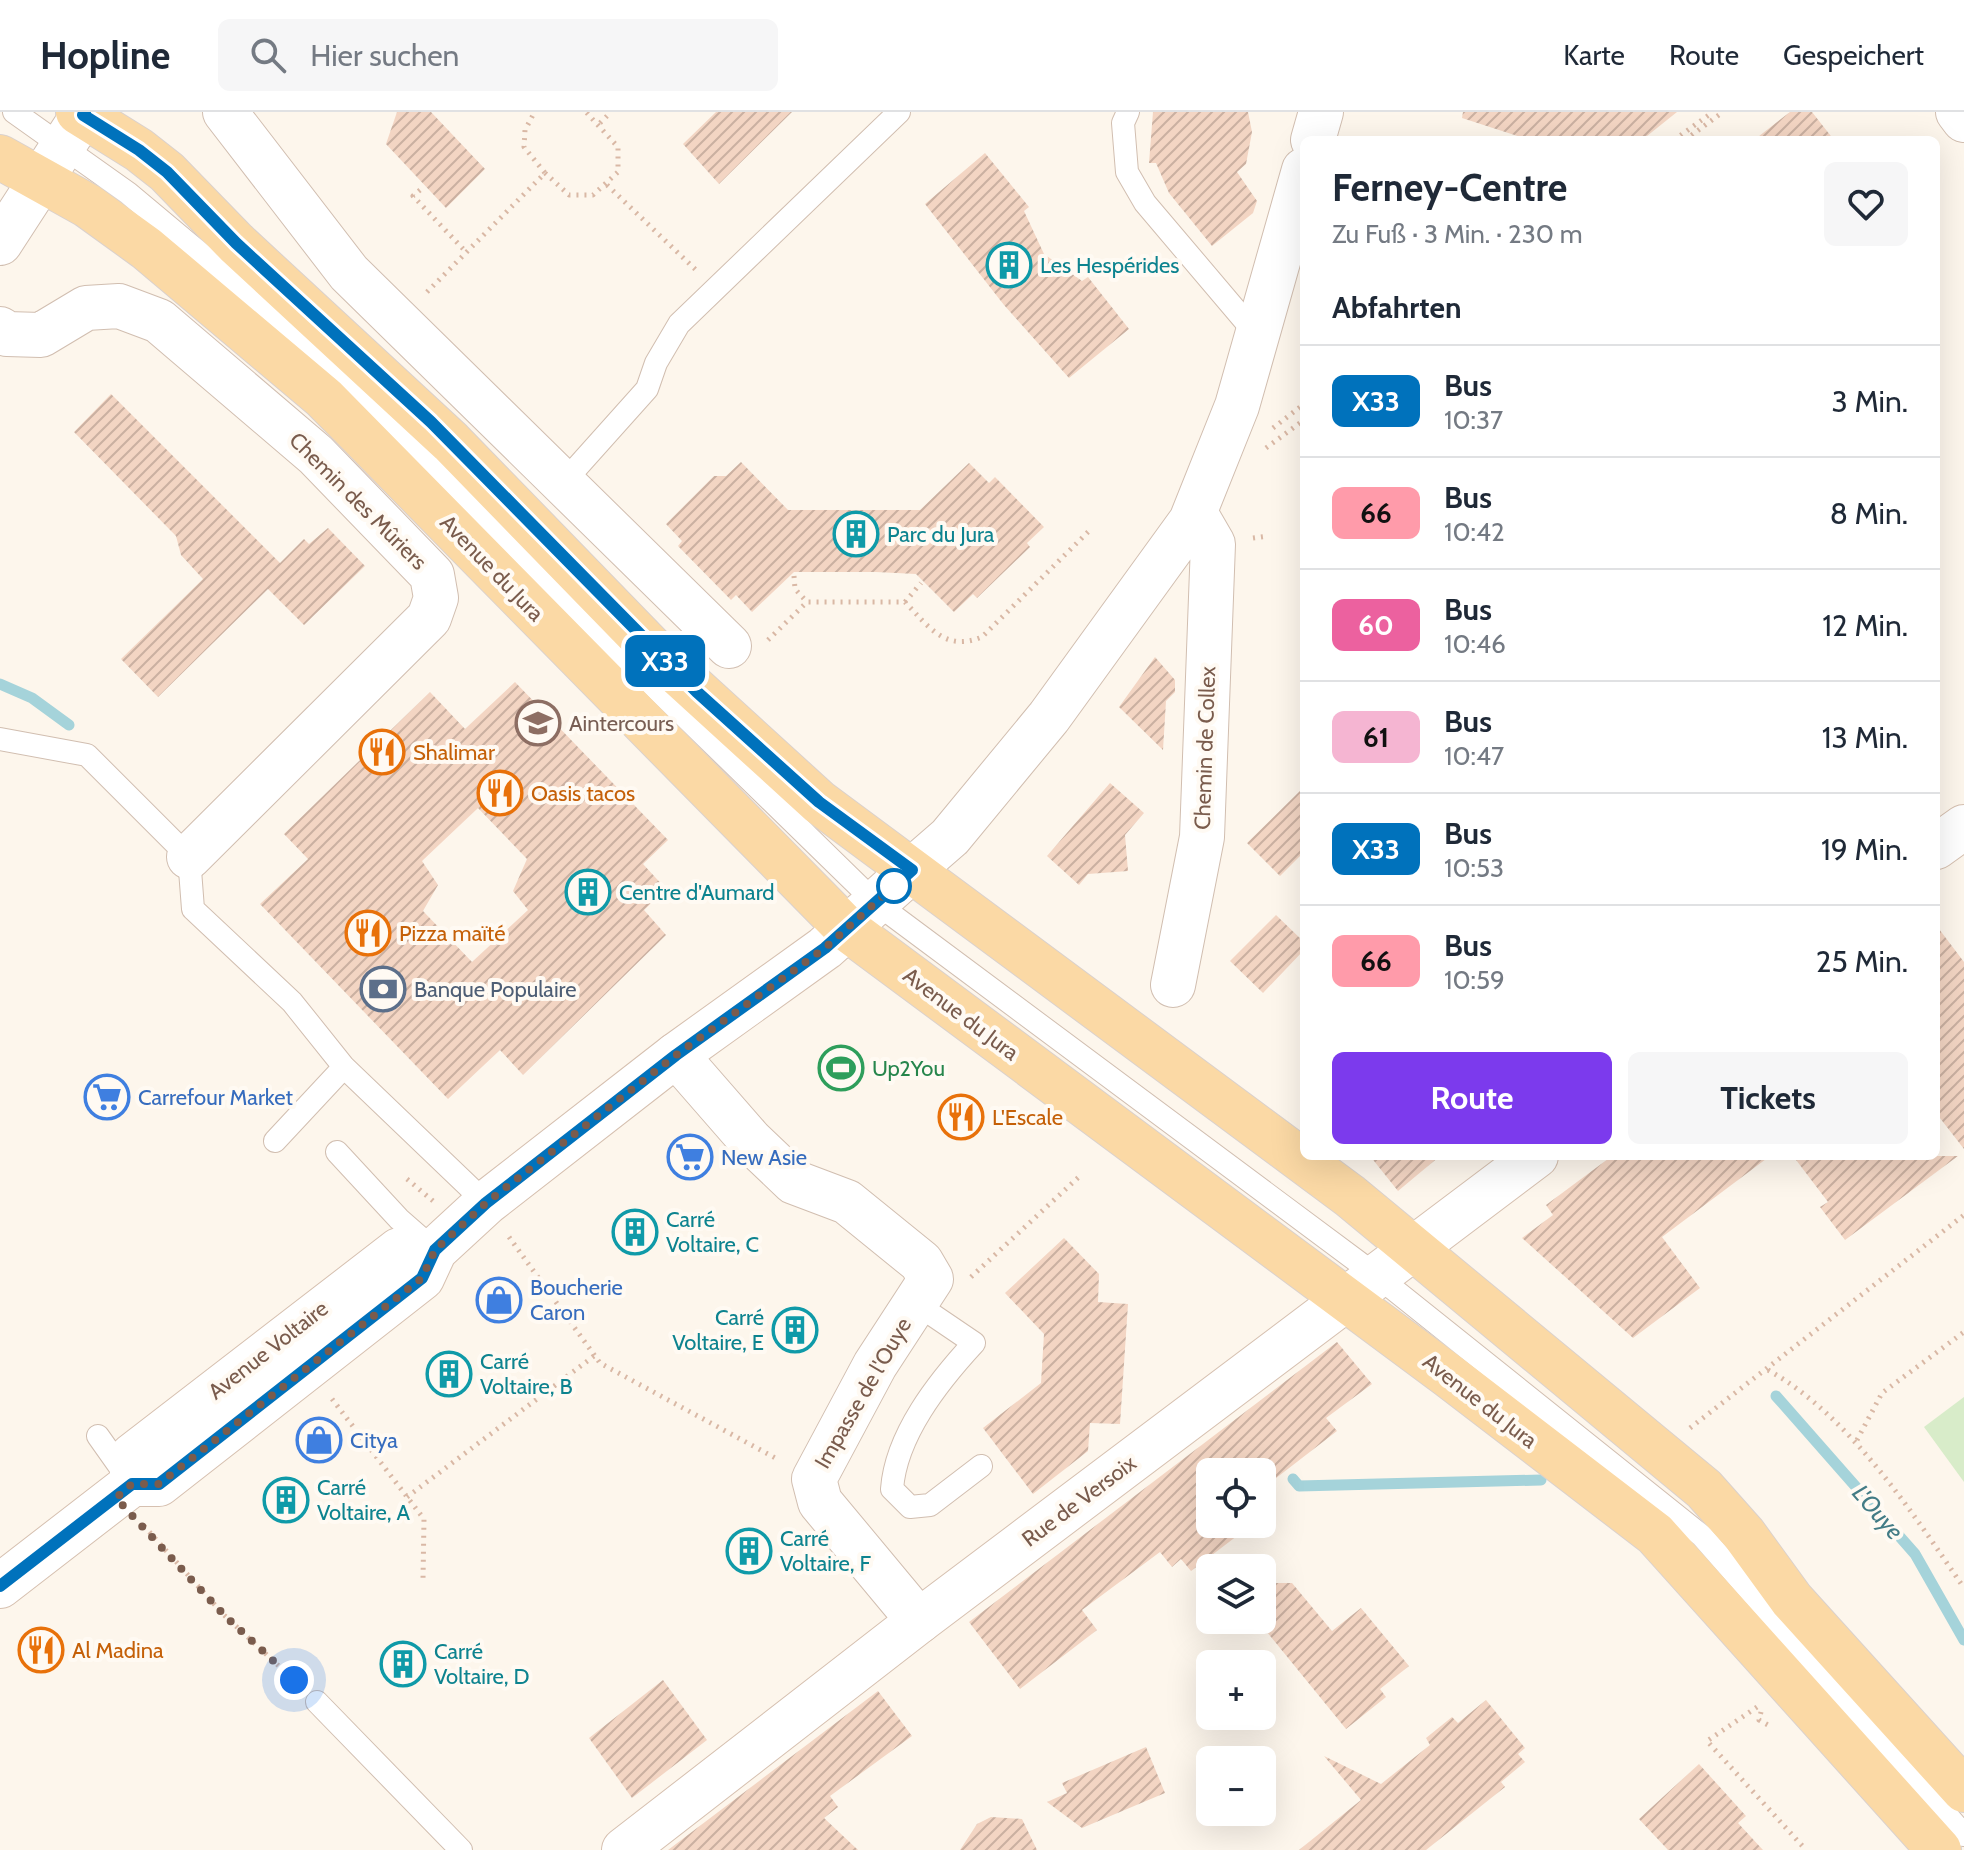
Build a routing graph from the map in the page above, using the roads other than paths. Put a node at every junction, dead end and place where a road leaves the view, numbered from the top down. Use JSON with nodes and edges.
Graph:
{"nodes":[{"id":1,"x":14,"y":112,"type":"edge"},
{"id":2,"x":225,"y":112,"type":"edge"},
{"id":3,"x":899,"y":112,"type":"edge"},
{"id":4,"x":1128,"y":112,"type":"edge"},
{"id":5,"x":1321,"y":112,"type":"edge"},
{"id":6,"x":1958,"y":112,"type":"edge"},
{"id":7,"x":1964,"y":120,"type":"edge"},
{"id":8,"x":70,"y":133,"type":"edge"},
{"id":9,"x":1314,"y":136,"type":"edge"},
{"id":10,"x":0,"y":157,"type":"edge"},
{"id":11,"x":1300,"y":184,"type":"edge"},
{"id":12,"x":0,"y":243,"type":"edge"},
{"id":13,"x":0,"y":329,"type":"edge"},
{"id":14,"x":1256,"y":334,"type":"junction"},
{"id":15,"x":562,"y":484,"type":"junction"},
{"id":16,"x":1195,"y":513,"type":"junction"},
{"id":17,"x":729,"y":646,"type":"road end"},
{"id":18,"x":0,"y":739,"type":"edge"},
{"id":19,"x":189,"y":857,"type":"junction"},
{"id":20,"x":912,"y":870,"type":"junction"},
{"id":21,"x":861,"y":916,"type":"junction"},
{"id":22,"x":1173,"y":985,"type":"dead end"},
{"id":23,"x":676,"y":1055,"type":"junction"},
{"id":24,"x":344,"y":1067,"type":"junction"},
{"id":25,"x":275,"y":1141,"type":"dead end"},
{"id":26,"x":337,"y":1152,"type":"dead end"},
{"id":27,"x":1300,"y":1159,"type":"edge"},
{"id":28,"x":1302,"y":1160,"type":"edge"},
{"id":29,"x":1531,"y":1160,"type":"edge"},
{"id":30,"x":497,"y":1220,"type":"junction"},
{"id":31,"x":435,"y":1250,"type":"junction"},
{"id":32,"x":1413,"y":1250,"type":"junction"},
{"id":33,"x":1361,"y":1288,"type":"junction"},
{"id":34,"x":923,"y":1291,"type":"junction"},
{"id":35,"x":98,"y":1436,"type":"dead end"},
{"id":36,"x":981,"y":1466,"type":"dead end"},
{"id":37,"x":124,"y":1491,"type":"junction"},
{"id":38,"x":0,"y":1586,"type":"edge"},
{"id":39,"x":919,"y":1621,"type":"junction"},
{"id":40,"x":317,"y":1702,"type":"road end"},
{"id":41,"x":1964,"y":1790,"type":"edge"},
{"id":42,"x":1964,"y":1835,"type":"edge"},
{"id":43,"x":461,"y":1850,"type":"edge"},
{"id":44,"x":624,"y":1850,"type":"edge"},
{"id":45,"x":1939,"y":1850,"type":"edge"}],
"edges":[{"from":1,"to":8,"type":"lane"},
{"from":2,"to":15,"type":"street"},
{"from":3,"to":15,"type":"lane"},
{"from":4,"to":14,"type":"lane"},
{"from":5,"to":9,"type":"street"},
{"from":6,"to":7,"type":"street"},
{"from":8,"to":10,"type":"main road","name":"Avenue du Jura"},
{"from":8,"to":12,"type":"street"},
{"from":8,"to":20,"type":"main road","name":"Avenue du Jura"},
{"from":8,"to":21,"type":"main road","name":"Avenue du Jura"},
{"from":11,"to":14,"type":"street"},
{"from":13,"to":19,"type":"street","name":"Chemin des Mûriers"},
{"from":14,"to":16,"type":"street"},
{"from":15,"to":17,"type":"street"},
{"from":16,"to":20,"type":"street"},
{"from":16,"to":22,"type":"street","name":"Chemin de Collex"},
{"from":18,"to":19,"type":"lane"},
{"from":19,"to":24,"type":"lane"},
{"from":20,"to":21,"type":"street","name":"Avenue Voltaire"},
{"from":20,"to":27,"type":"main road","name":"Avenue du Jura"},
{"from":21,"to":23,"type":"street","name":"Avenue Voltaire"},
{"from":21,"to":33,"type":"main road","name":"Avenue du Jura"},
{"from":23,"to":30,"type":"street","name":"Avenue Voltaire"},
{"from":23,"to":34,"type":"street"},
{"from":24,"to":25,"type":"lane"},
{"from":24,"to":30,"type":"lane"},
{"from":26,"to":31,"type":"lane"},
{"from":28,"to":32,"type":"main road","name":"Avenue du Jura"},
{"from":29,"to":32,"type":"street","name":"Rue de Versoix"},
{"from":30,"to":31,"type":"street","name":"Avenue Voltaire"},
{"from":31,"to":37,"type":"street","name":"Avenue Voltaire"},
{"from":31,"to":37,"type":"street","name":"Avenue Voltaire"},
{"from":32,"to":33,"type":"street","name":"Rue de Versoix"},
{"from":32,"to":41,"type":"main road","name":"Avenue du Jura"},
{"from":33,"to":39,"type":"street","name":"Rue de Versoix"},
{"from":33,"to":42,"type":"lane"},
{"from":33,"to":45,"type":"main road","name":"Avenue du Jura"},
{"from":34,"to":36,"type":"lane"},
{"from":34,"to":39,"type":"street","name":"Impasse de l'Ouye"},
{"from":35,"to":37,"type":"lane"},
{"from":37,"to":38,"type":"street","name":"Avenue Voltaire"},
{"from":39,"to":44,"type":"street","name":"Rue de Versoix"},
{"from":40,"to":43,"type":"lane"}]}
